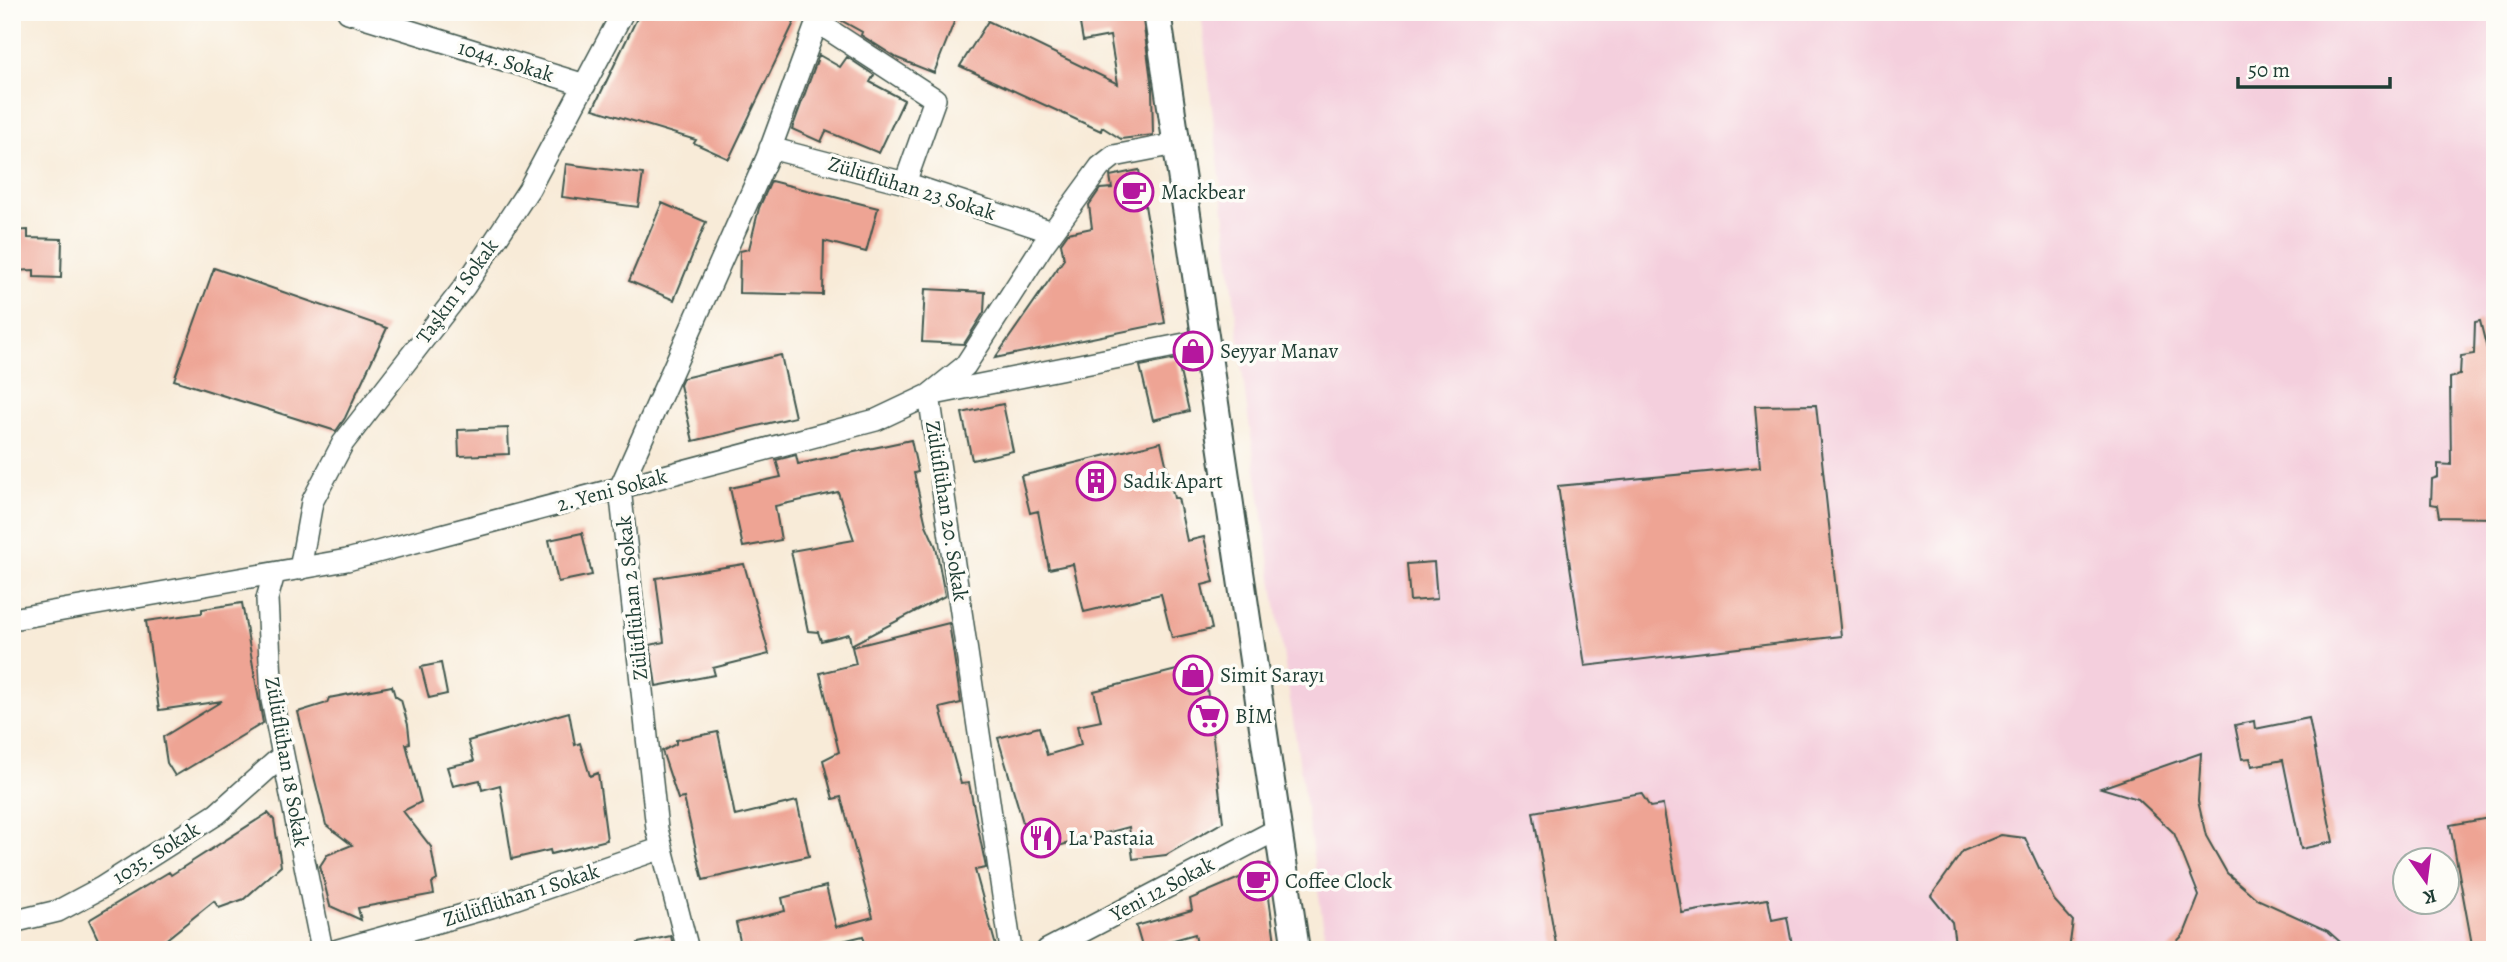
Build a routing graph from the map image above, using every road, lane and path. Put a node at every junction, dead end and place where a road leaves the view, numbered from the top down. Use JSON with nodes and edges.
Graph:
{"nodes":[{"id":1,"x":348,"y":12,"type":"edge"},
{"id":2,"x":624,"y":12,"type":"edge"},
{"id":3,"x":1157,"y":12,"type":"edge"},
{"id":4,"x":584,"y":85,"type":"junction"},
{"id":5,"x":1176,"y":144,"type":"junction"},
{"id":6,"x":770,"y":148,"type":"junction"},
{"id":7,"x":905,"y":183,"type":"junction"},
{"id":8,"x":1052,"y":232,"type":"junction"},
{"id":9,"x":1205,"y":340,"type":"junction"},
{"id":10,"x":929,"y":395,"type":"junction"},
{"id":11,"x":621,"y":488,"type":"junction"},
{"id":12,"x":300,"y":569,"type":"junction"},
{"id":13,"x":274,"y":574,"type":"junction"},
{"id":14,"x":12,"y":619,"type":"edge"},
{"id":15,"x":283,"y":755,"type":"junction"},
{"id":16,"x":1278,"y":829,"type":"junction"},
{"id":17,"x":662,"y":848,"type":"junction"},
{"id":18,"x":12,"y":922,"type":"edge"},
{"id":19,"x":322,"y":950,"type":"edge"},
{"id":20,"x":338,"y":950,"type":"edge"},
{"id":21,"x":688,"y":950,"type":"edge"},
{"id":22,"x":1012,"y":950,"type":"edge"},
{"id":23,"x":1047,"y":950,"type":"edge"},
{"id":24,"x":1296,"y":950,"type":"edge"}],
"edges":[{"from":1,"to":4,"type":"street","name":"1044. Sokak"},
{"from":2,"to":4,"type":"street","name":"Taşkın 1 Sokak"},
{"from":3,"to":5,"type":"street"},
{"from":4,"to":12,"type":"street","name":"Taşkın 1 Sokak"},
{"from":5,"to":8,"type":"street","name":"Zülüflühan 20. Sokak"},
{"from":5,"to":9,"type":"street"},
{"from":6,"to":7,"type":"street","name":"Zülüflühan 23 Sokak"},
{"from":6,"to":7,"type":"street","name":"Zülüflühan 2 Sokak"},
{"from":6,"to":11,"type":"street","name":"Zülüflühan 2 Sokak"},
{"from":7,"to":8,"type":"street","name":"Zülüflühan 23 Sokak"},
{"from":8,"to":10,"type":"street","name":"Zülüflühan 20. Sokak"},
{"from":9,"to":10,"type":"street","name":"2. Yeni Sokak"},
{"from":9,"to":16,"type":"street"},
{"from":10,"to":11,"type":"street","name":"2. Yeni Sokak"},
{"from":10,"to":22,"type":"street","name":"Zülüflühan 20. Sokak"},
{"from":11,"to":12,"type":"street","name":"2. Yeni Sokak"},
{"from":11,"to":17,"type":"street","name":"Zülüflühan 2 Sokak"},
{"from":12,"to":13,"type":"street","name":"2. Yeni Sokak"},
{"from":13,"to":14,"type":"street","name":"2. Yeni Sokak"},
{"from":13,"to":15,"type":"street","name":"Zülüflühan 18 Sokak"},
{"from":15,"to":18,"type":"street","name":"1035. Sokak"},
{"from":15,"to":19,"type":"street","name":"Zülüflühan 18 Sokak"},
{"from":16,"to":23,"type":"street","name":"Yeni 12 Sokak"},
{"from":16,"to":24,"type":"street"},
{"from":17,"to":20,"type":"street","name":"Zülüflühan 1 Sokak"},
{"from":17,"to":21,"type":"street","name":"Zülüflühan 2 Sokak"}]}
